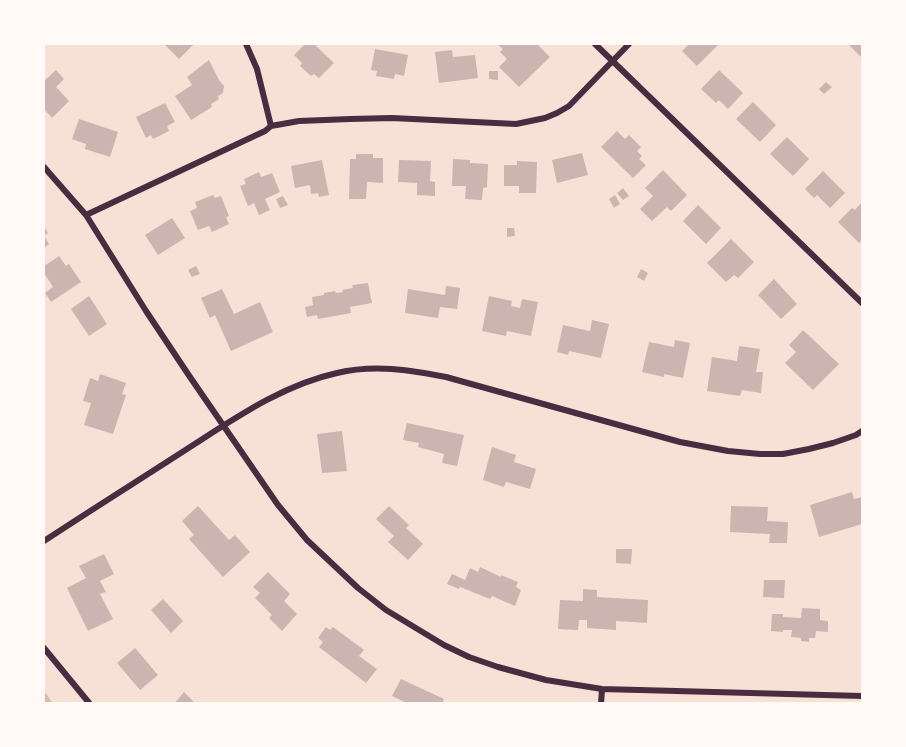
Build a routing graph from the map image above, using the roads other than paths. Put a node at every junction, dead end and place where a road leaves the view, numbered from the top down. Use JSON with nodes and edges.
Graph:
{"nodes":[{"id":1,"x":246,"y":44,"type":"edge"},
{"id":2,"x":595,"y":44,"type":"edge"},
{"id":3,"x":629,"y":44,"type":"edge"},
{"id":4,"x":613,"y":61,"type":"junction"},
{"id":5,"x":271,"y":126,"type":"junction"},
{"id":6,"x":44,"y":167,"type":"edge"},
{"id":7,"x":86,"y":215,"type":"junction"},
{"id":8,"x":862,"y":303,"type":"edge"},
{"id":9,"x":224,"y":425,"type":"junction"},
{"id":10,"x":862,"y":431,"type":"edge"},
{"id":11,"x":44,"y":541,"type":"edge"},
{"id":12,"x":44,"y":648,"type":"edge"},
{"id":13,"x":602,"y":689,"type":"junction"},
{"id":14,"x":862,"y":696,"type":"edge"},
{"id":15,"x":90,"y":704,"type":"edge"},
{"id":16,"x":601,"y":704,"type":"edge"}],
"edges":[{"from":1,"to":5,"type":"street"},
{"from":2,"to":4,"type":"street"},
{"from":3,"to":4,"type":"street"},
{"from":4,"to":5,"type":"street"},
{"from":4,"to":8,"type":"street"},
{"from":5,"to":7,"type":"street"},
{"from":6,"to":7,"type":"street"},
{"from":7,"to":9,"type":"street"},
{"from":9,"to":10,"type":"street"},
{"from":9,"to":11,"type":"street"},
{"from":9,"to":13,"type":"street"},
{"from":12,"to":15,"type":"street"},
{"from":13,"to":14,"type":"street"},
{"from":13,"to":16,"type":"street"}]}
